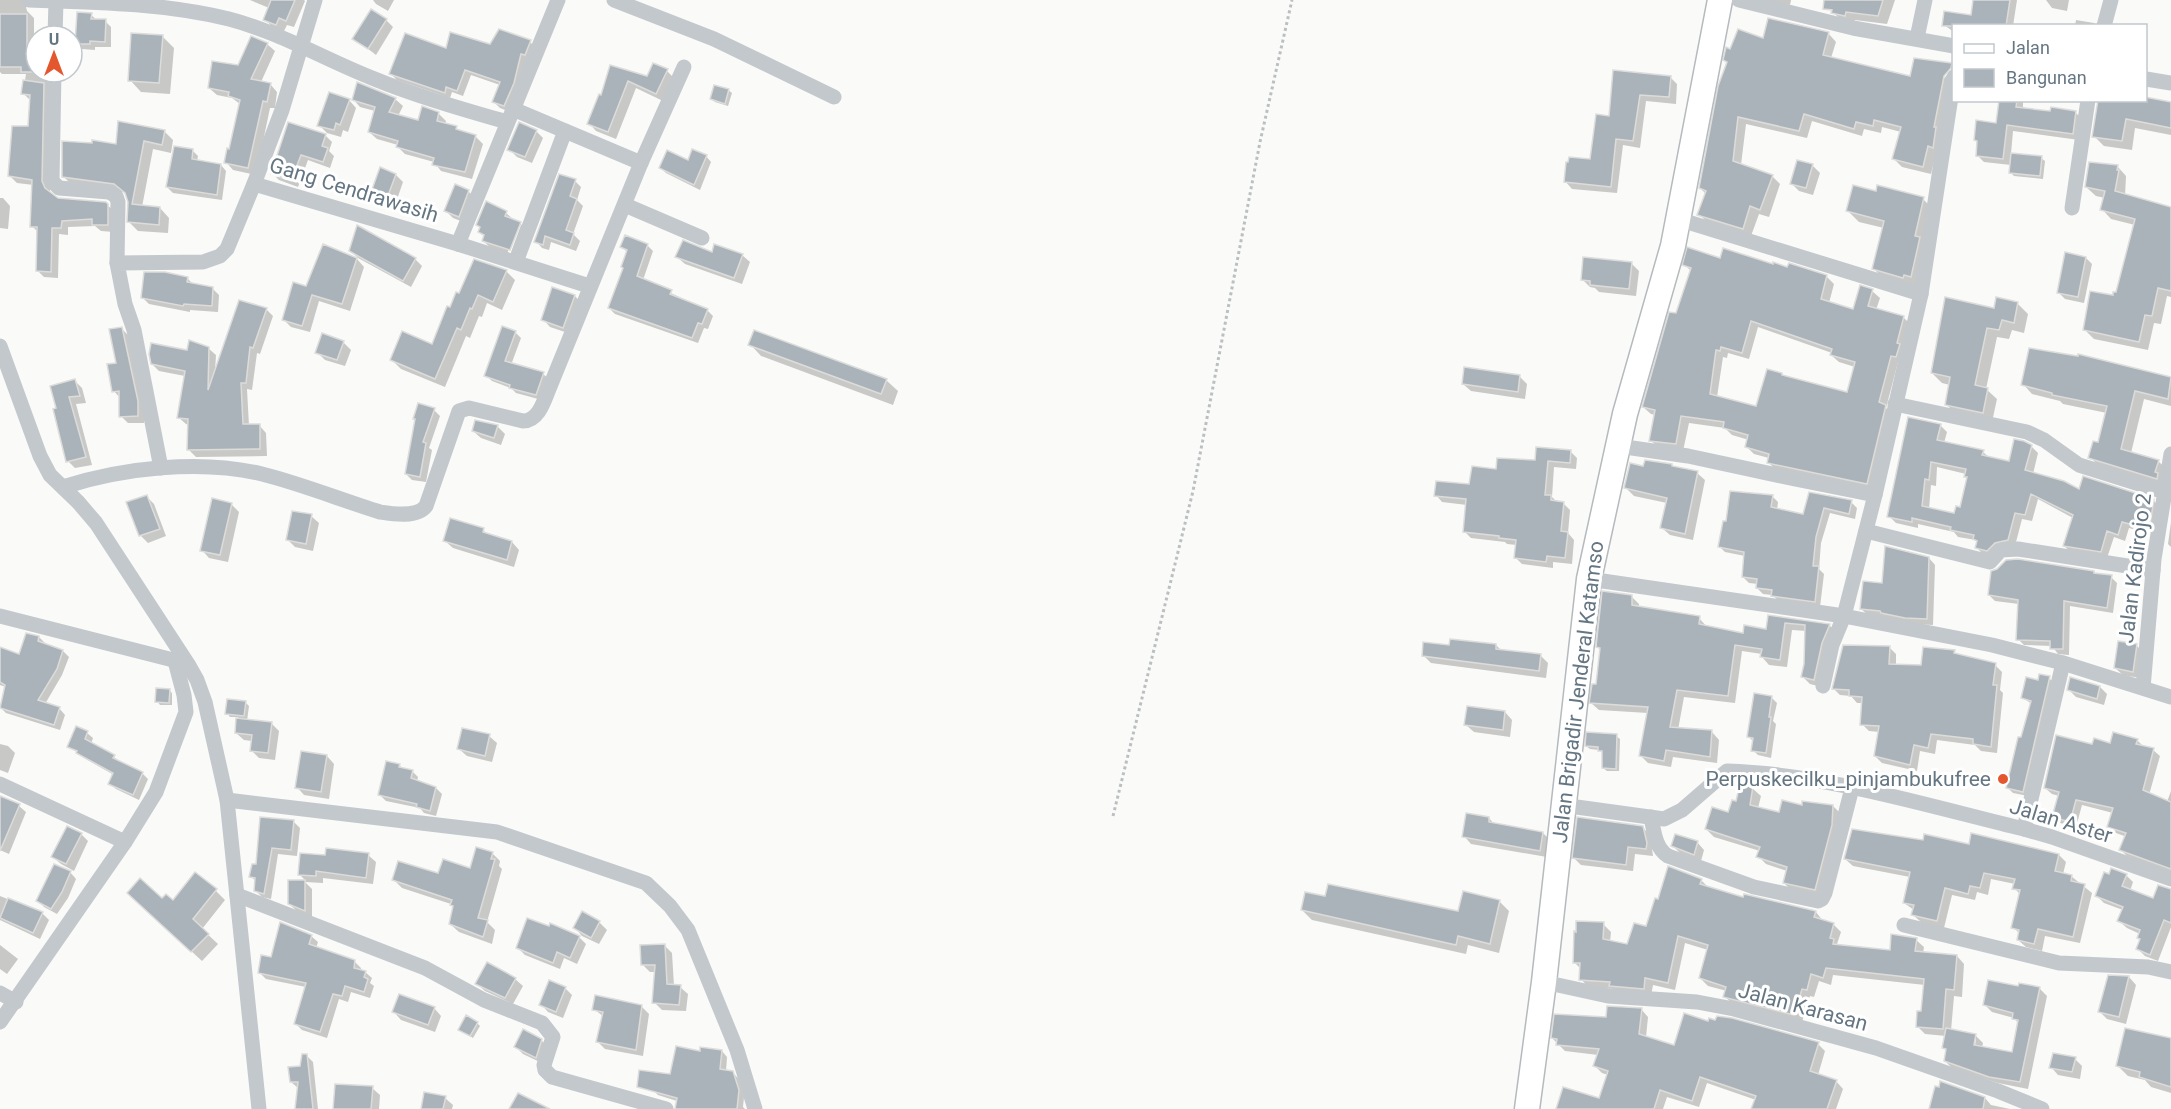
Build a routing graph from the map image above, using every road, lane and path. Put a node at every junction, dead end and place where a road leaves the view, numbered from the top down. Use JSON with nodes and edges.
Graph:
{"nodes":[{"id":1,"x":29,"y":0,"type":"edge"},
{"id":2,"x":315,"y":0,"type":"edge"},
{"id":3,"x":558,"y":0,"type":"edge"},
{"id":4,"x":614,"y":0,"type":"edge"},
{"id":5,"x":1292,"y":0,"type":"edge"},
{"id":6,"x":1720,"y":0,"type":"edge"},
{"id":7,"x":1738,"y":0,"type":"edge"},
{"id":8,"x":1925,"y":0,"type":"edge"},
{"id":9,"x":2111,"y":0,"type":"edge"},
{"id":10,"x":56,"y":1,"type":"edge"},
{"id":11,"x":117,"y":2,"type":"edge"},
{"id":12,"x":55,"y":24,"type":"edge"},
{"id":13,"x":2105,"y":24,"type":"edge"},
{"id":14,"x":1917,"y":38,"type":"junction"},
{"id":15,"x":300,"y":45,"type":"junction"},
{"id":16,"x":1952,"y":46,"type":"edge"},
{"id":17,"x":684,"y":67,"type":"dead end"},
{"id":18,"x":2147,"y":79,"type":"edge"},
{"id":19,"x":1952,"y":83,"type":"edge"},
{"id":20,"x":2171,"y":83,"type":"edge"},
{"id":21,"x":54,"y":84,"type":"edge"},
{"id":22,"x":834,"y":97,"type":"dead end"},
{"id":23,"x":2088,"y":102,"type":"edge"},
{"id":24,"x":510,"y":115,"type":"junction"},
{"id":25,"x":565,"y":131,"type":"junction"},
{"id":26,"x":641,"y":163,"type":"junction"},
{"id":27,"x":254,"y":184,"type":"junction"},
{"id":28,"x":625,"y":205,"type":"junction"},
{"id":29,"x":2072,"y":208,"type":"dead end"},
{"id":30,"x":1678,"y":219,"type":"junction"},
{"id":31,"x":702,"y":238,"type":"dead end"},
{"id":32,"x":458,"y":244,"type":"junction"},
{"id":33,"x":516,"y":262,"type":"junction"},
{"id":34,"x":117,"y":263,"type":"junction"},
{"id":35,"x":589,"y":286,"type":"junction"},
{"id":36,"x":1921,"y":294,"type":"junction"},
{"id":37,"x":0,"y":346,"type":"edge"},
{"id":38,"x":1895,"y":404,"type":"junction"},
{"id":39,"x":1618,"y":446,"type":"junction"},
{"id":40,"x":2170,"y":462,"type":"edge"},
{"id":41,"x":161,"y":468,"type":"junction"},
{"id":42,"x":63,"y":487,"type":"junction"},
{"id":43,"x":2165,"y":492,"type":"junction"},
{"id":44,"x":1875,"y":495,"type":"junction"},
{"id":45,"x":1866,"y":531,"type":"junction"},
{"id":46,"x":2153,"y":570,"type":"junction"},
{"id":47,"x":1589,"y":579,"type":"junction"},
{"id":48,"x":0,"y":616,"type":"edge"},
{"id":49,"x":1844,"y":616,"type":"junction"},
{"id":50,"x":181,"y":662,"type":"junction"},
{"id":51,"x":2063,"y":663,"type":"junction"},
{"id":52,"x":1823,"y":686,"type":"dead end"},
{"id":53,"x":2143,"y":688,"type":"junction"},
{"id":54,"x":2171,"y":698,"type":"edge"},
{"id":55,"x":0,"y":784,"type":"edge"},
{"id":56,"x":1852,"y":788,"type":"junction"},
{"id":57,"x":226,"y":800,"type":"junction"},
{"id":58,"x":1562,"y":805,"type":"junction"},
{"id":59,"x":1113,"y":816,"type":"dead end"},
{"id":60,"x":1651,"y":817,"type":"junction"},
{"id":61,"x":2024,"y":829,"type":"junction"},
{"id":62,"x":124,"y":842,"type":"junction"},
{"id":63,"x":2171,"y":879,"type":"edge"},
{"id":64,"x":237,"y":895,"type":"junction"},
{"id":65,"x":1904,"y":925,"type":"dead end"},
{"id":66,"x":2171,"y":972,"type":"edge"},
{"id":67,"x":1544,"y":982,"type":"junction"},
{"id":68,"x":0,"y":993,"type":"edge"},
{"id":69,"x":15,"y":1002,"type":"junction"},
{"id":70,"x":0,"y":1022,"type":"edge"},
{"id":71,"x":260,"y":1109,"type":"edge"},
{"id":72,"x":666,"y":1109,"type":"edge"},
{"id":73,"x":755,"y":1109,"type":"edge"},
{"id":74,"x":1527,"y":1109,"type":"edge"},
{"id":75,"x":2042,"y":1109,"type":"edge"}],
"edges":[{"from":1,"to":10,"type":"street"},
{"from":2,"to":15,"type":"street","name":"Gang Cendrawasih"},
{"from":3,"to":24,"type":"street"},
{"from":4,"to":22,"type":"street"},
{"from":5,"to":59,"type":"path"},
{"from":6,"to":30,"type":"main road","name":"Jalan Brigadir Jenderal Katamso"},
{"from":7,"to":14,"type":"street"},
{"from":8,"to":14,"type":"street"},
{"from":9,"to":13,"type":"street"},
{"from":10,"to":11,"type":"street"},
{"from":10,"to":12,"type":"street"},
{"from":11,"to":15,"type":"street"},
{"from":14,"to":16,"type":"street"},
{"from":15,"to":24,"type":"street"},
{"from":15,"to":27,"type":"street","name":"Gang Cendrawasih"},
{"from":17,"to":26,"type":"street"},
{"from":18,"to":20,"type":"street"},
{"from":19,"to":36,"type":"street"},
{"from":21,"to":34,"type":"street"},
{"from":23,"to":29,"type":"street"},
{"from":24,"to":25,"type":"street"},
{"from":24,"to":32,"type":"street"},
{"from":25,"to":26,"type":"street"},
{"from":25,"to":33,"type":"street"},
{"from":26,"to":28,"type":"street"},
{"from":27,"to":32,"type":"street","name":"Gang Cendrawasih"},
{"from":27,"to":34,"type":"street"},
{"from":28,"to":31,"type":"street"},
{"from":28,"to":35,"type":"street"},
{"from":30,"to":36,"type":"street"},
{"from":30,"to":39,"type":"main road","name":"Jalan Brigadir Jenderal Katamso"},
{"from":32,"to":33,"type":"street","name":"Gang Cendrawasih"},
{"from":33,"to":35,"type":"street","name":"Gang Cendrawasih"},
{"from":34,"to":41,"type":"street"},
{"from":35,"to":41,"type":"street"},
{"from":36,"to":38,"type":"street"},
{"from":37,"to":42,"type":"street"},
{"from":38,"to":43,"type":"street"},
{"from":38,"to":44,"type":"street"},
{"from":39,"to":44,"type":"street"},
{"from":39,"to":47,"type":"main road","name":"Jalan Brigadir Jenderal Katamso"},
{"from":40,"to":43,"type":"street","name":"Jalan Kadirojo 2"},
{"from":41,"to":42,"type":"street"},
{"from":42,"to":50,"type":"street"},
{"from":43,"to":46,"type":"street","name":"Jalan Kadirojo 2"},
{"from":44,"to":45,"type":"street"},
{"from":45,"to":46,"type":"street"},
{"from":45,"to":49,"type":"street"},
{"from":46,"to":53,"type":"street","name":"Jalan Kadirojo 2"},
{"from":47,"to":49,"type":"street"},
{"from":47,"to":58,"type":"main road","name":"Jalan Brigadir Jenderal Katamso"},
{"from":48,"to":50,"type":"street"},
{"from":49,"to":51,"type":"street"},
{"from":49,"to":52,"type":"street"},
{"from":50,"to":57,"type":"street"},
{"from":50,"to":62,"type":"street"},
{"from":51,"to":53,"type":"street"},
{"from":51,"to":61,"type":"street"},
{"from":53,"to":54,"type":"street"},
{"from":55,"to":62,"type":"street"},
{"from":56,"to":60,"type":"street","name":"Jalan Aster"},
{"from":56,"to":60,"type":"street"},
{"from":56,"to":61,"type":"street","name":"Jalan Aster"},
{"from":57,"to":64,"type":"street"},
{"from":57,"to":73,"type":"street"},
{"from":58,"to":60,"type":"street","name":"Jalan Aster"},
{"from":58,"to":67,"type":"main road","name":"Jalan Brigadir Jenderal Katamso"},
{"from":61,"to":63,"type":"street","name":"Jalan Aster"},
{"from":62,"to":69,"type":"street"},
{"from":64,"to":71,"type":"street"},
{"from":64,"to":72,"type":"street"},
{"from":65,"to":66,"type":"street"},
{"from":67,"to":74,"type":"main road","name":"Jalan Brigadir Jenderal Katamso"},
{"from":67,"to":75,"type":"street","name":"Jalan Karasan"},
{"from":68,"to":69,"type":"street"},
{"from":69,"to":70,"type":"street"}]}
